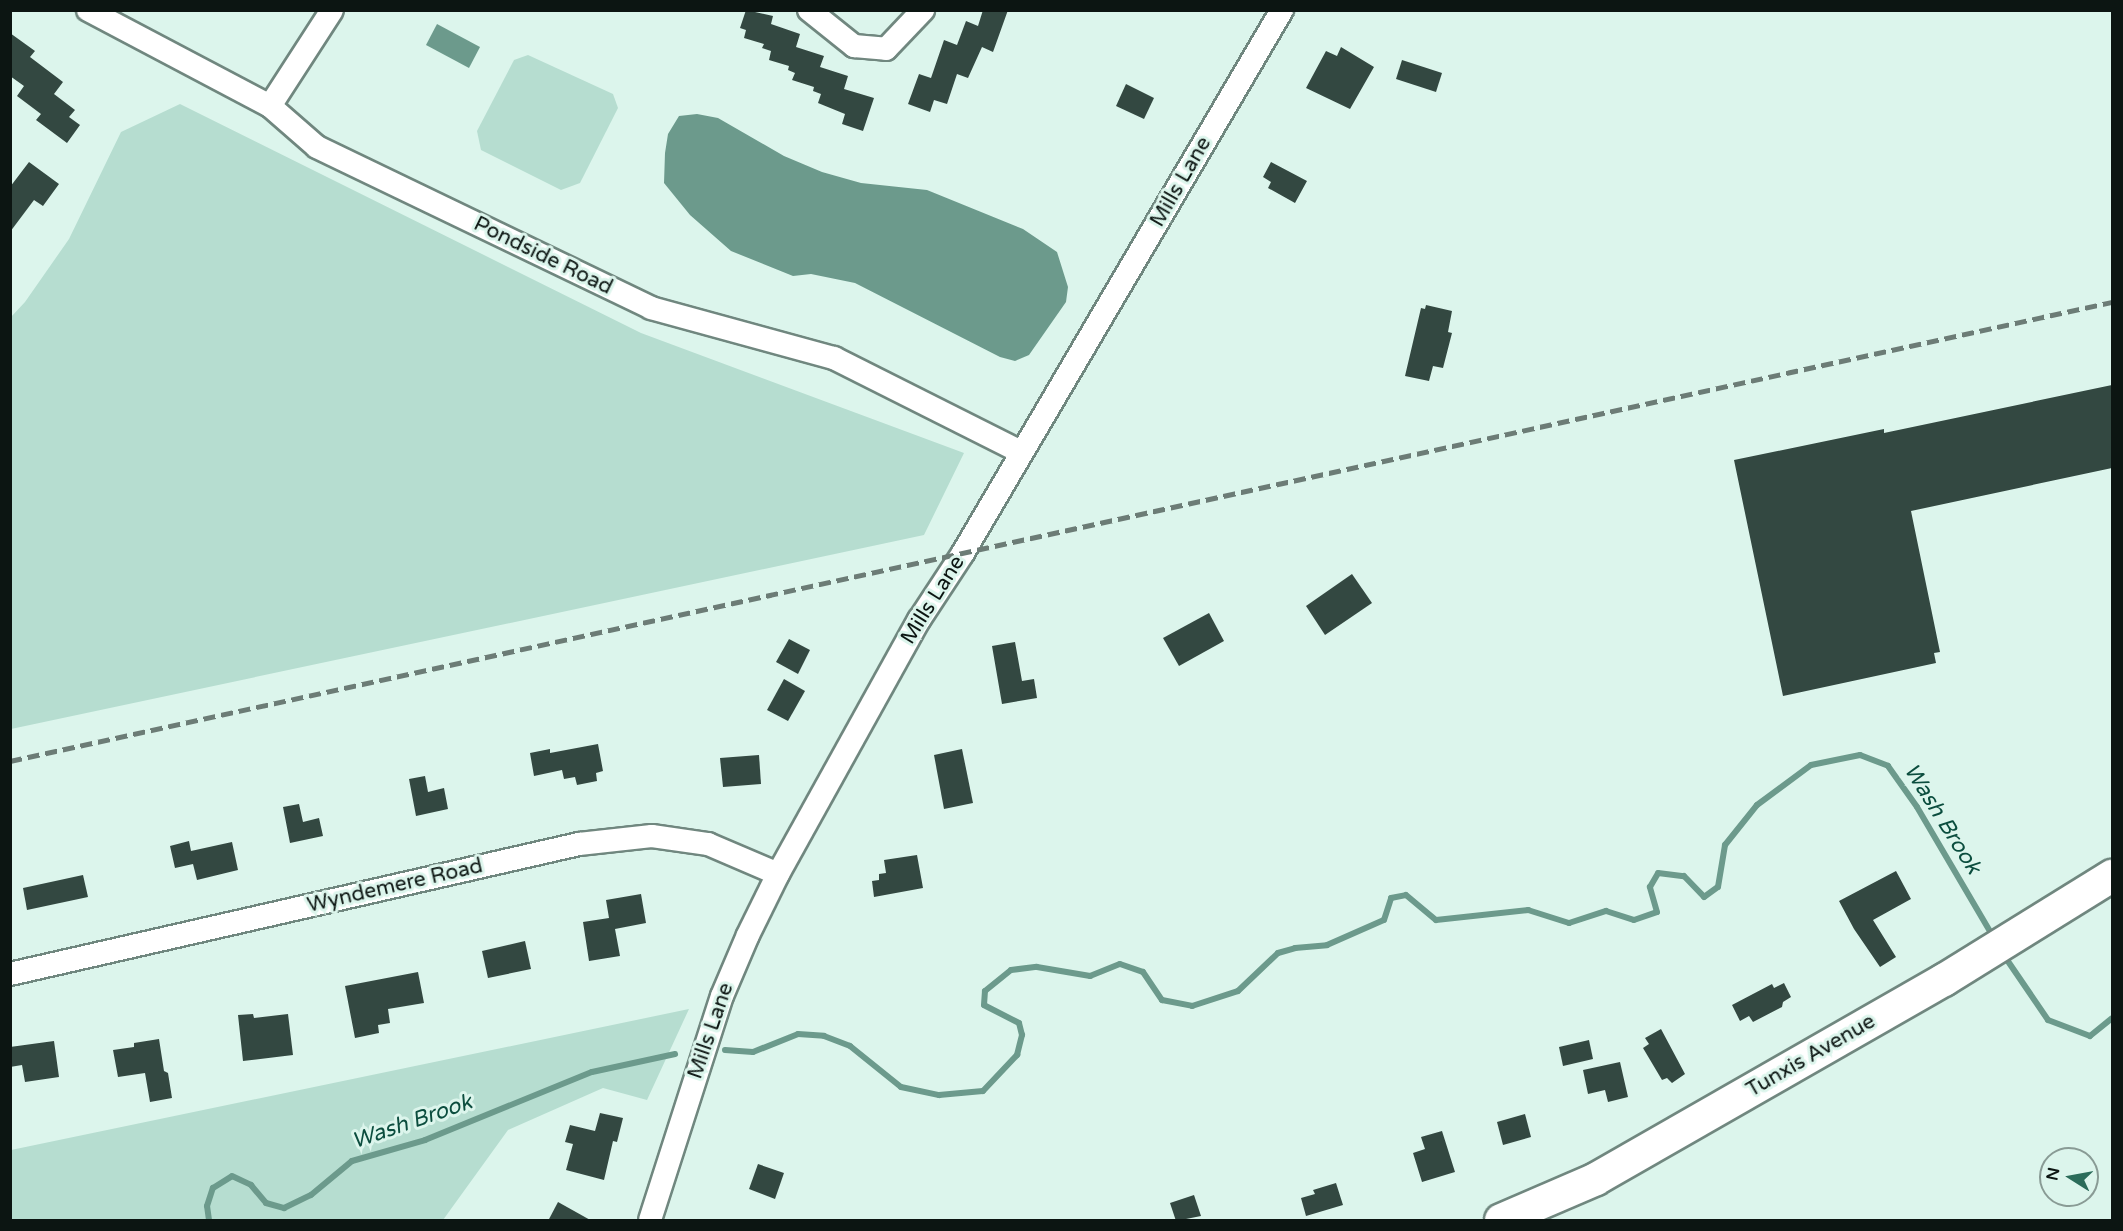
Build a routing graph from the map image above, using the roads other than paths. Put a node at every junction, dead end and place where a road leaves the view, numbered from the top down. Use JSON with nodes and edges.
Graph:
{"nodes":[{"id":1,"x":88,"y":10,"type":"edge"},
{"id":2,"x":333,"y":10,"type":"edge"},
{"id":3,"x":809,"y":10,"type":"edge"},
{"id":4,"x":923,"y":10,"type":"edge"},
{"id":5,"x":1282,"y":10,"type":"edge"},
{"id":6,"x":270,"y":106,"type":"junction"},
{"id":7,"x":1021,"y":452,"type":"junction"},
{"id":8,"x":778,"y":874,"type":"junction"},
{"id":9,"x":2112,"y":876,"type":"edge"},
{"id":10,"x":10,"y":974,"type":"edge"},
{"id":11,"x":650,"y":1221,"type":"edge"},
{"id":12,"x":1501,"y":1221,"type":"edge"}],
"edges":[{"from":1,"to":6,"type":"street","name":"Pondside Road"},
{"from":2,"to":6,"type":"street"},
{"from":3,"to":4,"type":"street"},
{"from":5,"to":7,"type":"street","name":"Mills Lane"},
{"from":6,"to":7,"type":"street","name":"Pondside Road"},
{"from":7,"to":8,"type":"street","name":"Mills Lane"},
{"from":8,"to":10,"type":"street","name":"Wyndemere Road"},
{"from":8,"to":11,"type":"street","name":"Mills Lane"},
{"from":9,"to":12,"type":"main road","name":"Tunxis Avenue"}]}
